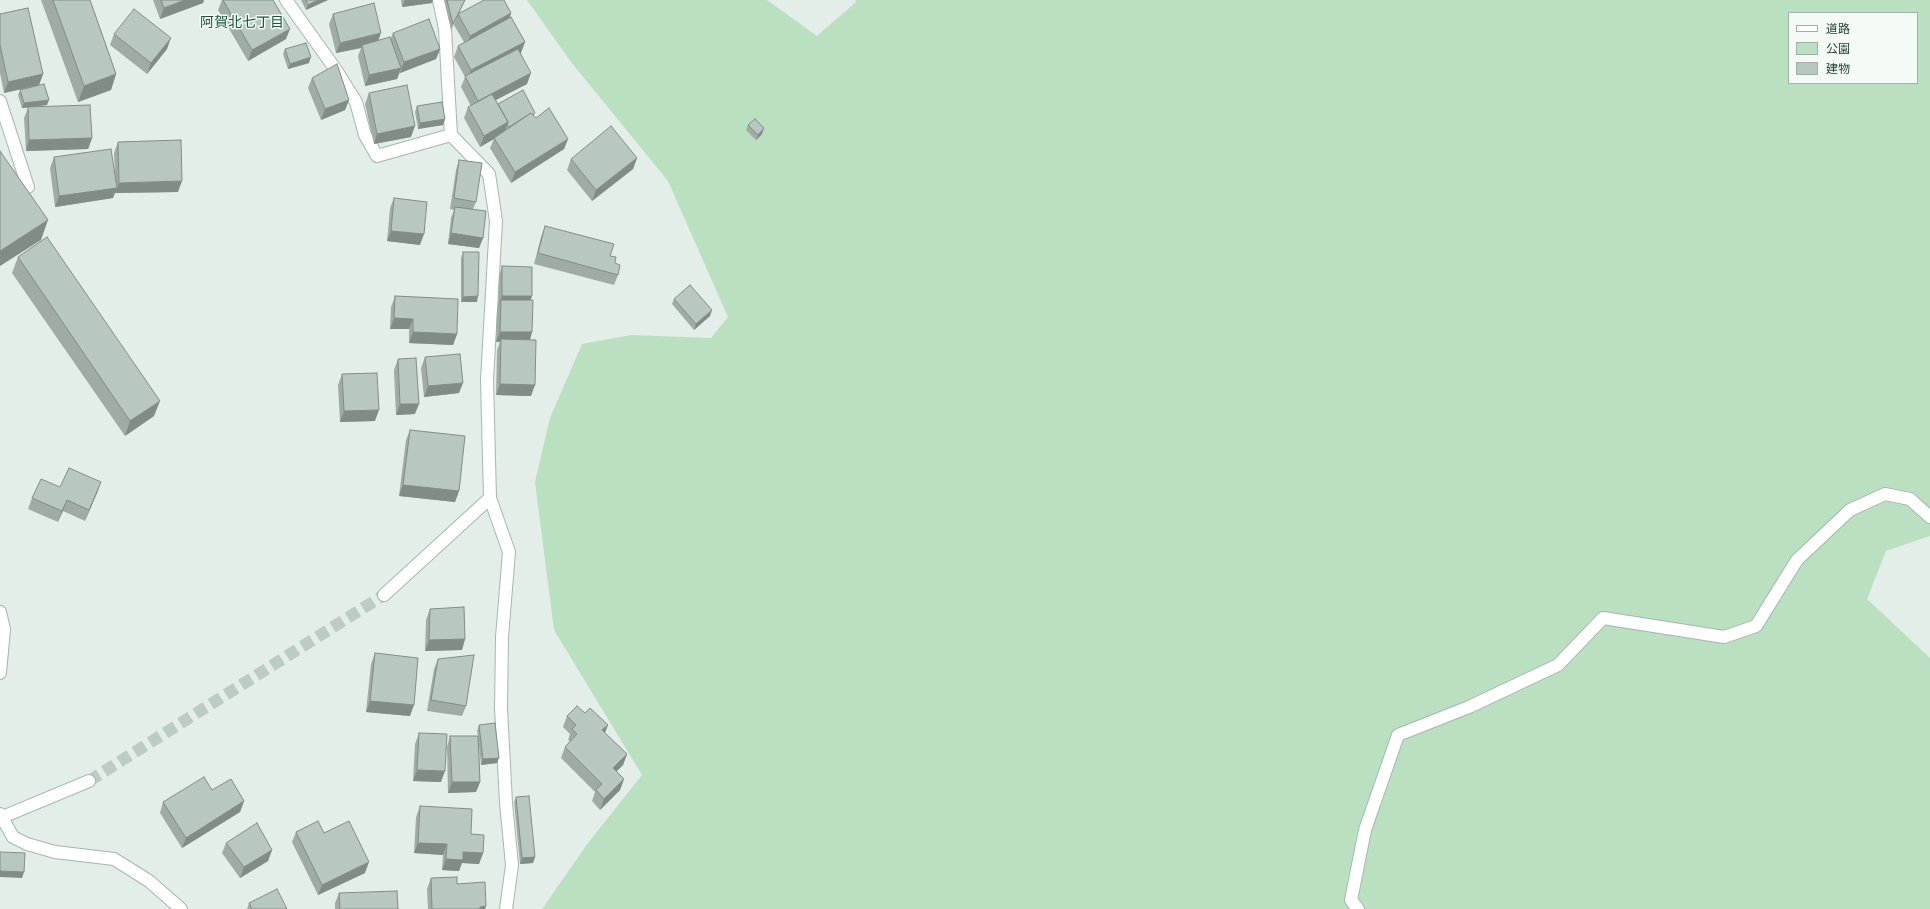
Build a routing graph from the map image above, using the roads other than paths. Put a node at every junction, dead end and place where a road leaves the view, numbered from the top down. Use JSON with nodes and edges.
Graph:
{"nodes":[{"id":1,"x":286,"y":0,"type":"edge"},
{"id":2,"x":439,"y":0,"type":"edge"},
{"id":3,"x":0,"y":101,"type":"edge"},
{"id":4,"x":451,"y":135,"type":"junction"},
{"id":5,"x":28,"y":187,"type":"dead end"},
{"id":6,"x":490,"y":498,"type":"junction"},
{"id":7,"x":1930,"y":518,"type":"edge"},
{"id":8,"x":384,"y":595,"type":"tunnel mouth"},
{"id":9,"x":0,"y":612,"type":"edge"},
{"id":10,"x":0,"y":672,"type":"edge"},
{"id":11,"x":89,"y":781,"type":"tunnel mouth"},
{"id":12,"x":0,"y":817,"type":"edge"},
{"id":13,"x":181,"y":909,"type":"edge"},
{"id":14,"x":506,"y":909,"type":"edge"},
{"id":15,"x":1358,"y":909,"type":"edge"}],
"edges":[{"from":1,"to":4,"type":"street"},
{"from":2,"to":4,"type":"street"},
{"from":3,"to":5,"type":"street"},
{"from":4,"to":6,"type":"street"},
{"from":6,"to":8,"type":"street"},
{"from":6,"to":14,"type":"street"},
{"from":7,"to":15,"type":"street"},
{"from":9,"to":10,"type":"street"},
{"from":11,"to":12,"type":"street"},
{"from":12,"to":13,"type":"street"}]}
